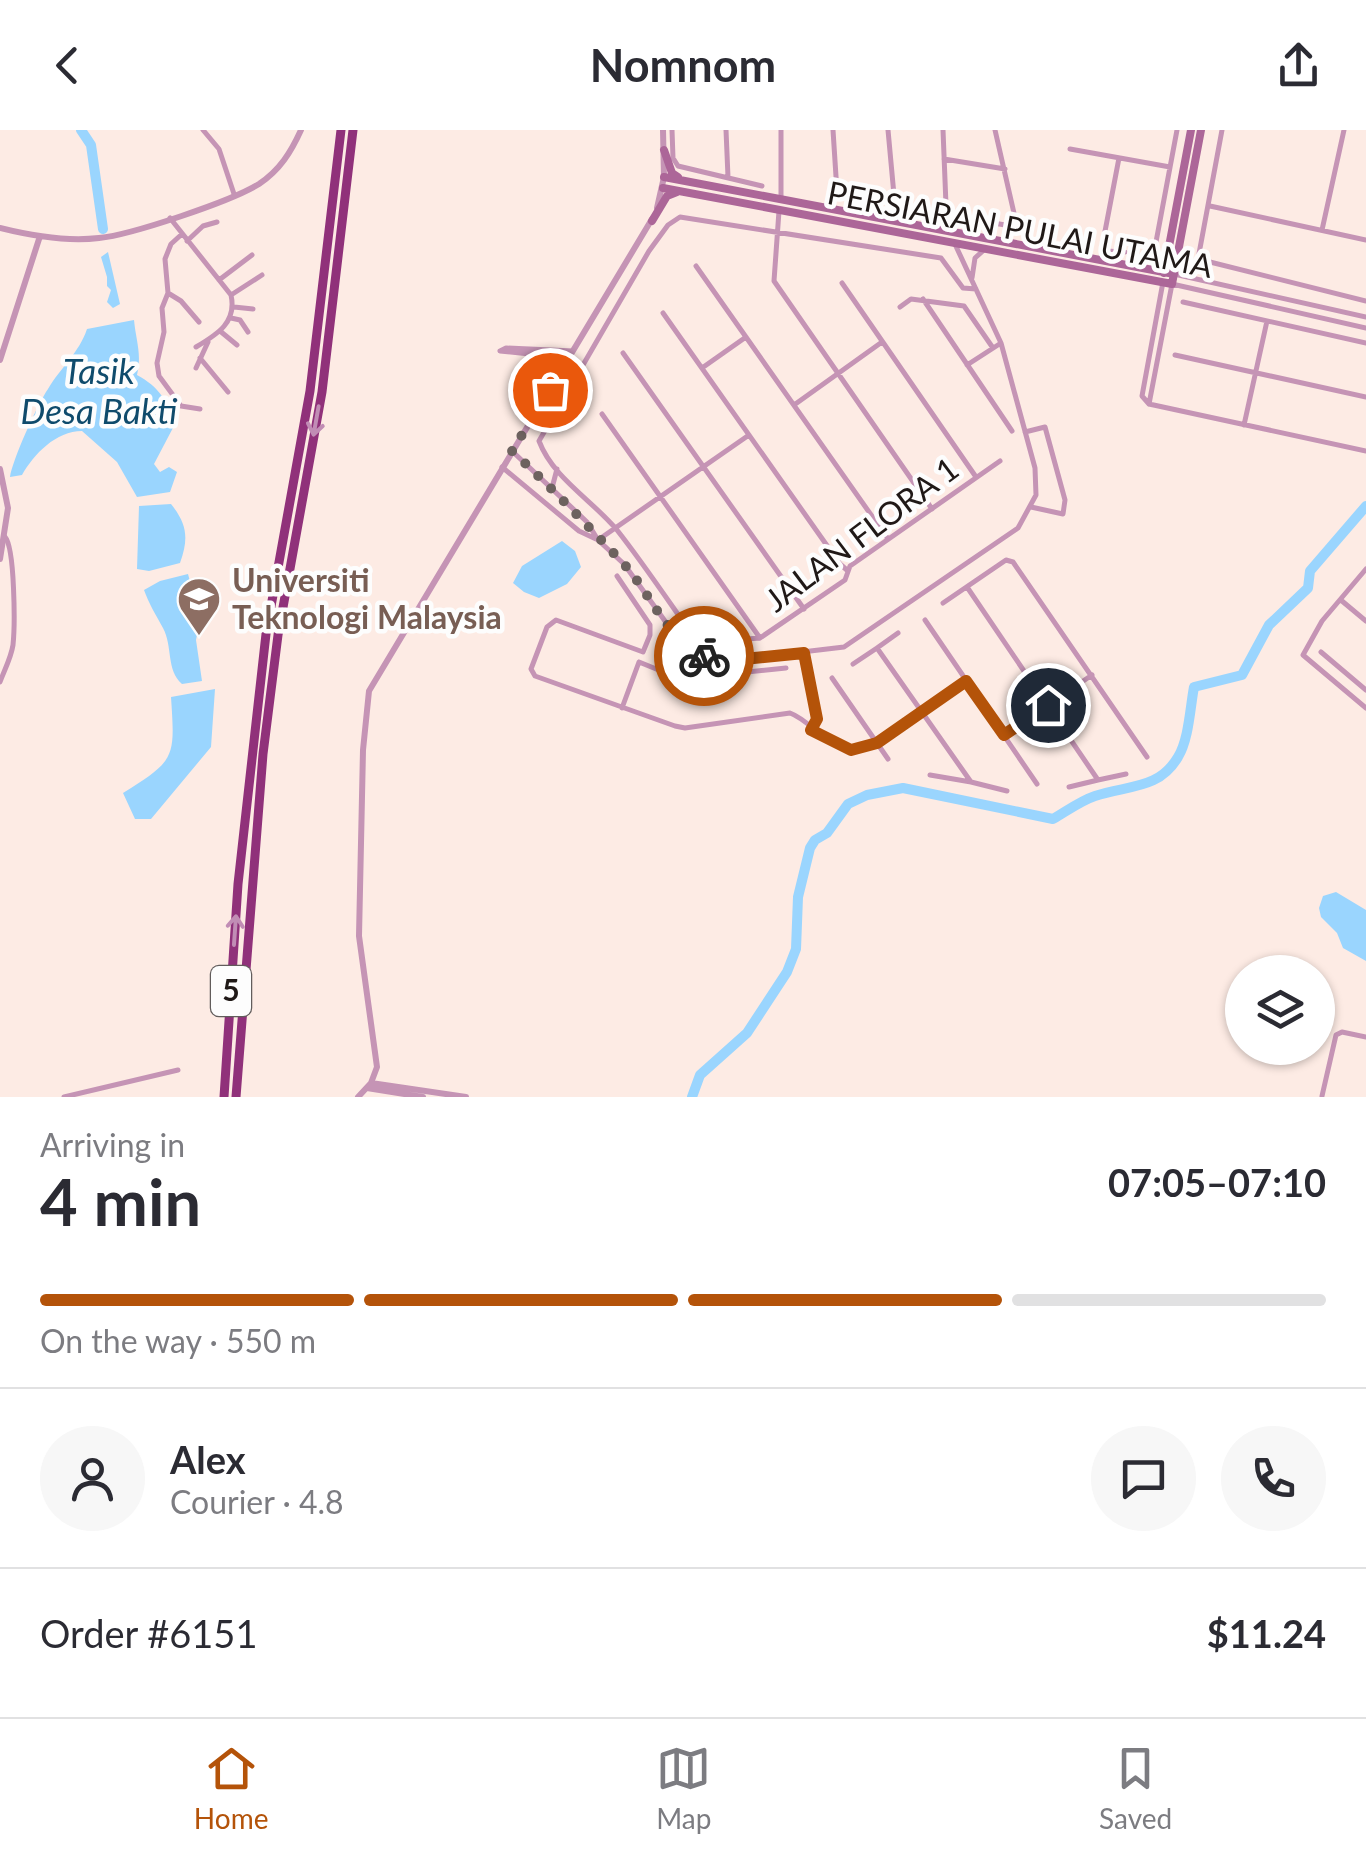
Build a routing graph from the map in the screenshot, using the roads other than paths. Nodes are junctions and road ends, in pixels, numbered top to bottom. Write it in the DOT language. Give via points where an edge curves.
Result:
graph roads {
  1 [pos="203,130"];
  2 [pos="301,130"];
  3 [pos="341,130"];
  4 [pos="353,130"];
  5 [pos="663,130"];
  6 [pos="672,130"];
  7 [pos="726,130"];
  8 [pos="780,130"];
  9 [pos="834,130"];
  10 [pos="888,130"];
  11 [pos="942,130"];
  12 [pos="995,130"];
  13 [pos="1177,130"];
  14 [pos="1191,130"];
  15 [pos="1201,130"];
  16 [pos="1222,130"];
  17 [pos="1344,130"];
  18 [pos="1070,149"];
  19 [pos="664,150"];
  20 [pos="1119,158"];
  21 [pos="944,159"];
  22 [pos="1170,168"];
  23 [pos="1006,169"];
  24 [pos="664,177"];
  25 [pos="728,178"];
  26 [pos="692,182"];
  27 [pos="762,186"];
  28 [pos="663,188"];
  29 [pos="686,192"];
  30 [pos="837,192"];
  31 [pos="234,194"];
  32 [pos="780,204"];
  33 [pos="894,206"];
  34 [pos="1210,206"];
  35 [pos="947,215"];
  36 [pos="170,218"];
  37 [pos="652,221"];
  38 [pos="216,222"];
  39 [pos="0,228"];
  40 [pos="946,230"];
  41 [pos="1322,230"];
  42 [pos="777,231"];
  43 [pos="182,234"];
  44 [pos="40,236"];
  45 [pos="953,240"];
  46 [pos="1366,240"];
  47 [pos="187,241"];
  48 [pos="988,248"];
  49 [pos="1126,252"];
  50 [pos="252,254"];
  51 [pos="1153,258"];
  52 [pos="696,266"];
  53 [pos="262,275"];
  54 [pos="1168,278"];
  55 [pos="219,280"];
  56 [pos="972,282"];
  57 [pos="842,284"];
  58 [pos="976,290"];
  59 [pos="168,293"];
  60 [pos="230,294"];
  61 [pos="924,299"];
  62 [pos="1366,301"];
  63 [pos="1183,302"];
  64 [pos="234,308"];
  65 [pos="900,308"];
  66 [pos="253,309"];
  67 [pos="664,313"];
  68 [pos="231,318"];
  69 [pos="1366,318"];
  70 [pos="1268,320"];
  71 [pos="199,322"];
  72 [pos="1366,328"];
  73 [pos="220,331"];
  74 [pos="248,332"];
  75 [pos="746,337"];
  76 [pos="210,339"];
  77 [pos="882,342"];
  78 [pos="1001,343"];
  79 [pos="1366,343"];
  80 [pos="237,345"];
  81 [pos="196,347"];
  82 [pos="993,348"];
  83 [pos="623,353"];
  84 [pos="571,355"];
  85 [pos="1175,356"];
  86 [pos="200,358"];
  87 [pos="0,360"];
  88 [pos="967,365"];
  89 [pos="196,368"];
  90 [pos="702,368"];
  91 [pos="1256,373"];
  92 [pos="838,374"];
  93 [pos="228,392"];
  94 [pos="1366,397"];
  95 [pos="794,405"];
  96 [pos="200,409"];
  97 [pos="602,414"];
  98 [pos="1244,425"];
  99 [pos="1012,431"];
  100 [pos="1025,432"];
  101 [pos="749,435"];
  102 [pos="1366,450"];
  103 [pos="512,451"];
  104 [pos="1000,461"];
  105 [pos="704,466"];
  106 [pos="502,467"];
  107 [pos="0,469"];
  108 [pos="555,472"];
  109 [pos="537,474"];
  110 [pos="976,477"];
  111 [pos="552,488"];
  112 [pos="660,497"];
  113 [pos="1031,507"];
  114 [pos="932,508"];
  115 [pos="616,528"];
  116 [pos="5,537"];
  117 [pos="888,539"];
  118 [pos="598,540"];
  119 [pos="0,558"];
  120 [pos="1366,569"];
  121 [pos="848,571"];
  122 [pos="617,576"];
  123 [pos="967,587"];
  124 [pos="1341,600"];
  125 [pos="944,603"];
  126 [pos="804,609"];
  127 [pos="925,620"];
  128 [pos="1366,622"];
  129 [pos="898,633"];
  130 [pos="760,638"];
  131 [pos="877,648"];
  132 [pos="643,652"];
  133 [pos="1321,652"];
  134 [pos="804,653"];
  135 [pos="639,662"];
  136 [pos="853,664"];
  137 [pos="786,668"];
  138 [pos="1092,675"];
  139 [pos="832,678"];
  140 [pos="966,681"];
  141 [pos="0,682"];
  142 [pos="1366,690"];
  143 [pos="1048,705"];
  144 [pos="622,708"];
  145 [pos="1366,708"];
  146 [pos="922,712"];
  147 [pos="811,730"];
  148 [pos="1004,735"];
  149 [pos="877,743"];
  150 [pos="1147,757"];
  151 [pos="888,759"];
  152 [pos="930,774"];
  153 [pos="1126,774"];
  154 [pos="1098,780"];
  155 [pos="970,782"];
  156 [pos="1037,784"];
  157 [pos="1069,787"];
  158 [pos="1007,791"];
  159 [pos="1366,1037"];
  160 [pos="377,1067"];
  161 [pos="178,1070"];
  162 [pos="369,1086"];
  163 [pos="384,1088"];
  164 [pos="1322,1096"];
  165 [pos="64,1097"];
  166 [pos="224,1097"];
  167 [pos="237,1097"];
  168 [pos="360,1097"];
  169 [pos="423,1097"];
  170 [pos="466,1097"];
  1 -- 31 [label="street" via="219,149"];
  2 -- 31 [label="street" via="279,168"];
  166 -- 3 [label="highway, 5, one-way" via="238,884 266,634 310,390"];
  4 -- 167 [label="highway, 5, one-way" via="322,392 278,635"];
  5 -- 19 [label="street"];
  6 -- 25 [label="street" via="677,165"];
  7 -- 25 [label="street"];
  8 -- 32 [label="street"];
  9 -- 30 [label="street"];
  10 -- 33 [label="street"];
  11 -- 21 [label="street"];
  12 -- 23 [label="street"];
  13 -- 22 [label="street"];
  14 -- 54 [label="main road"];
  15 -- 54 [label="main road"];
  16 -- 34 [label="street"];
  17 -- 41 [label="street"];
  18 -- 20 [label="street"];
  19 -- 24 [label="street"];
  19 -- 26 [label="main road" via="672,173"];
  20 -- 22 [label="street"];
  20 -- 49 [label="street" via="1102,246"];
  21 -- 23 [label="street"];
  21 -- 35 [label="street"];
  22 -- 51 [label="street"];
  23 -- 35 [label="street" via="1014,224"];
  24 -- 26 [label="main road, PERSIARAN PULAI UTAMA"];
  24 -- 28 [label="street"];
  25 -- 27 [label="street"];
  26 -- 32 [label="main road, PERSIARAN PULAI UTAMA"];
  28 -- 29 [label="main road, PERSIARAN PULAI UTAMA"];
  28 -- 37 [label="street"];
  29 -- 32 [label="main road, PERSIARAN PULAI UTAMA"];
  29 -- 37 [label="main road" via="667,196"];
  31 -- 36 [label="street"];
  32 -- 40 [label="main road, PERSIARAN PULAI UTAMA"];
  32 -- 42 [label="street"];
  32 -- 45 [label="main road, PERSIARAN PULAI UTAMA"];
  34 -- 41 [label="street"];
  34 -- 62 [label="street" via="1197,256 1203,263"];
  35 -- 40 [label="street"];
  36 -- 43 [label="street"];
  36 -- 44 [label="street" via="116,236"];
  37 -- 84 [label="street"];
  38 -- 47 [label="street"];
  39 -- 44 [label="street"];
  40 -- 54 [label="main road, PERSIARAN PULAI UTAMA"];
  41 -- 46 [label="street"];
  42 -- 58 [label="street" via="941,258 963,288"];
  42 -- 92 [label="street" via="774,281"];
  42 -- 108 [label="street" via="686,216 668,224 540,435"];
  43 -- 47 [label="street"];
  43 -- 59 [label="street" via="164,259"];
  44 -- 87 [label="street"];
  45 -- 48 [label="main road, PERSIARAN PULAI UTAMA"];
  45 -- 56 [label="street"];
  47 -- 55 [label="street"];
  48 -- 54 [label="main road, PERSIARAN PULAI UTAMA"];
  48 -- 56 [label="street" via="975,258"];
  50 -- 55 [label="street"];
  52 -- 75 [label="street"];
  53 -- 60 [label="street"];
  54 -- 69 [label="street, PERSIARAN PULAI UTAMA"];
  54 -- 72 [label="street, PERSIARAN PULAI UTAMA"];
  54 -- 98 [label="street" via="1142,396 1150,404"];
  55 -- 60 [label="street"];
  56 -- 58 [label="street"];
  57 -- 77 [label="street"];
  58 -- 78 [label="street"];
  59 -- 71 [label="street"];
  59 -- 96 [label="street" via="159,376 181,406"];
  60 -- 64 [label="street"];
  61 -- 65 [label="street"];
  61 -- 82 [label="street" via="964,306"];
  61 -- 88 [label="street"];
  63 -- 70 [label="street"];
  64 -- 66 [label="street"];
  64 -- 68 [label="street"];
  67 -- 90 [label="street"];
  68 -- 73 [label="street"];
  68 -- 74 [label="street"];
  70 -- 79 [label="street"];
  70 -- 91 [label="street"];
  73 -- 76 [label="street"];
  73 -- 80 [label="street"];
  75 -- 90 [label="street"];
  75 -- 95 [label="street"];
  76 -- 81 [label="street"];
  76 -- 86 [label="street"];
  77 -- 92 [label="street"];
  77 -- 110 [label="street"];
  78 -- 82 [label="street"];
  78 -- 100 [label="street"];
  82 -- 88 [label="street"];
  83 -- 105 [label="street"];
  84 -- 84 [label="street" via="500,352 506,348"];
  84 -- 103 [label="street"];
  85 -- 91 [label="street"];
  86 -- 89 [label="street"];
  86 -- 93 [label="street"];
  88 -- 99 [label="street"];
  90 -- 101 [label="street"];
  91 -- 94 [label="street"];
  91 -- 98 [label="street"];
  92 -- 95 [label="street"];
  92 -- 114 [label="street"];
  95 -- 117 [label="street"];
  97 -- 112 [label="street"];
  98 -- 102 [label="street"];
  100 -- 113 [label="street" via="1037,484"];
  100 -- 113 [label="street" via="1045,426 1065,500 1063,514"];
  101 -- 105 [label="street"];
  101 -- 121 [label="street"];
  103 -- 106 [label="street"];
  103 -- 109 [label="street"];
  104 -- 110 [label="street, JALAN FLORA 1"];
  105 -- 112 [label="street"];
  105 -- 126 [label="street"];
  106 -- 118 [label="street"];
  106 -- 160 [label="street" via="366,702 359,936"];
  107 -- 116 [label="street" via="7,496"];
  108 -- 109 [label="street"];
  108 -- 111 [label="street"];
  108 -- 115 [label="street"];
  109 -- 111 [label="street"];
  110 -- 114 [label="street, JALAN FLORA 1"];
  111 -- 118 [label="street"];
  112 -- 115 [label="street"];
  112 -- 130 [label="street"];
  113 -- 134 [label="street" via="1018,528 856,642"];
  114 -- 117 [label="street, JALAN FLORA 1"];
  115 -- 118 [label="street"];
  115 -- 130 [label="street, JALAN FLORA 1" via="692,633 707,642"];
  116 -- 119 [label="street"];
  116 -- 141 [label="street" via="13,560 12,646"];
  117 -- 121 [label="street, JALAN FLORA 1"];
  118 -- 134 [label="street" via="692,650 716,660"];
  120 -- 124 [label="street"];
  121 -- 126 [label="street, JALAN FLORA 1"];
  122 -- 132 [label="street" via="650,625"];
  123 -- 125 [label="street"];
  123 -- 138 [label="street" via="1010,559"];
  123 -- 143 [label="street"];
  124 -- 128 [label="street"];
  124 -- 145 [label="street" via="1303,655"];
  126 -- 130 [label="street, JALAN FLORA 1"];
  127 -- 140 [label="street"];
  129 -- 131 [label="street"];
  131 -- 136 [label="street"];
  131 -- 146 [label="street"];
  132 -- 135 [label="street"];
  132 -- 144 [label="street" via="556,620 547,626 532,672"];
  133 -- 142 [label="street"];
  134 -- 147 [label="street" via="817,719"];
  135 -- 137 [label="street" via="689,678"];
  135 -- 144 [label="street"];
  138 -- 143 [label="street"];
  138 -- 150 [label="street"];
  139 -- 149 [label="street"];
  140 -- 146 [label="street"];
  140 -- 148 [label="street"];
  143 -- 148 [label="street"];
  143 -- 154 [label="street"];
  144 -- 147 [label="street" via="685,728 790,714"];
  146 -- 149 [label="street"];
  146 -- 155 [label="street"];
  147 -- 149 [label="street" via="851,750"];
  148 -- 156 [label="street"];
  149 -- 151 [label="street"];
  152 -- 155 [label="street"];
  153 -- 154 [label="street"];
  154 -- 157 [label="street"];
  155 -- 158 [label="street"];
  159 -- 164 [label="street" via="1336,1035"];
  160 -- 162 [label="street"];
  160 -- 163 [label="street"];
  161 -- 165 [label="street"];
  162 -- 163 [label="street"];
  162 -- 168 [label="street"];
  163 -- 168 [label="street"];
  163 -- 169 [label="street"];
  163 -- 170 [label="street"];
}
